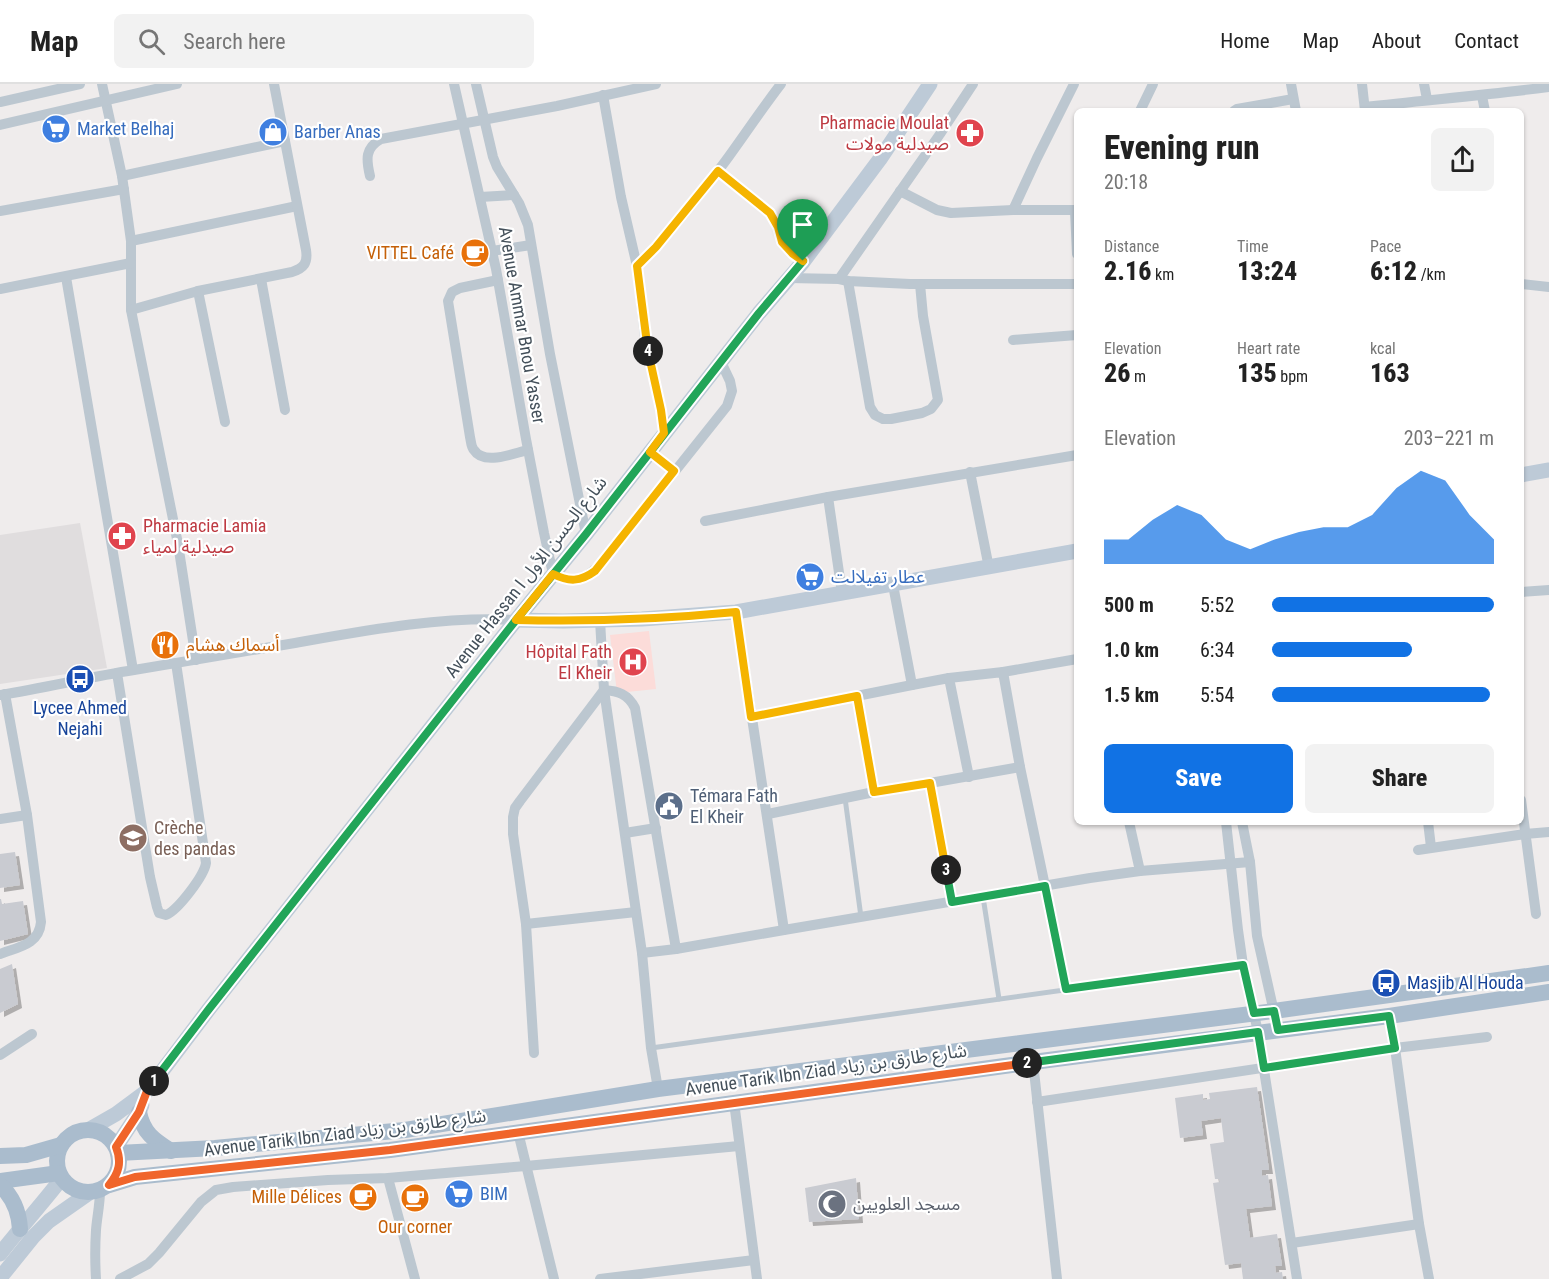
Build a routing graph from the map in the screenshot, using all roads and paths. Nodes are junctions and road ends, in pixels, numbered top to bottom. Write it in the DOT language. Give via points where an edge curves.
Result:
graph roads {
  1 [pos="80,84"];
  2 [pos="102,84"];
  3 [pos="177,84"];
  4 [pos="274,84"];
  5 [pos="454,84"];
  6 [pos="476,84"];
  7 [pos="656,84"];
  8 [pos="781,84"];
  9 [pos="930,84"];
  10 [pos="973,84"];
  11 [pos="1074,84"];
  12 [pos="1153,84"];
  13 [pos="1290,84"];
  14 [pos="1362,84"];
  15 [pos="1424,84"];
  16 [pos="1549,87"];
  17 [pos="1493,89"];
  18 [pos="603,95"];
  19 [pos="1482,96"];
  20 [pos="1293,99"];
  21 [pos="1427,99"];
  22 [pos="106,100"];
  23 [pos="0,102"];
  24 [pos="1141,108"];
  25 [pos="1243,108"];
  26 [pos="1295,108"];
  27 [pos="1365,108"];
  28 [pos="1371,108"];
  29 [pos="1484,108"];
  30 [pos="483,119"];
  31 [pos="463,123"];
  32 [pos="0,125"];
  33 [pos="285,141"];
  34 [pos="718,171"];
  35 [pos="122,176"];
  36 [pos="370,176"];
  37 [pos="124,189"];
  38 [pos="900,191"];
  39 [pos="514,195"];
  40 [pos="480,197"];
  41 [pos="297,207"];
  42 [pos="1013,210"];
  43 [pos="1074,210"];
  44 [pos="0,211"];
  45 [pos="131,241"];
  46 [pos="531,245"];
  47 [pos="492,251"];
  48 [pos="803,261"];
  49 [pos="131,263"];
  50 [pos="637,266"];
  51 [pos="66,277"];
  52 [pos="789,278"];
  53 [pos="261,279"];
  54 [pos="498,280"];
  55 [pos="844,280"];
  56 [pos="920,284"];
  57 [pos="1074,284"];
  58 [pos="1524,284"];
  59 [pos="1549,286"];
  60 [pos="0,289"];
  61 [pos="198,291"];
  62 [pos="132,310"];
  63 [pos="1074,335"];
  64 [pos="1013,340"];
  65 [pos="721,362"];
  66 [pos="285,411"];
  67 [pos="225,422"];
  68 [pos="664,433"];
  69 [pos="528,450"];
  70 [pos="650,452"];
  71 [pos="1074,455"];
  72 [pos="1549,470"];
  73 [pos="674,471"];
  74 [pos="970,472"];
  75 [pos="1524,474"];
  76 [pos="828,497"];
  77 [pos="705,521"];
  78 [pos="586,534"];
  79 [pos="1074,552"];
  80 [pos="989,568"];
  81 [pos="553,574"];
  82 [pos="893,585"];
  83 [pos="1549,590"];
  84 [pos="842,592"];
  85 [pos="1524,592"];
  86 [pos="736,612"];
  87 [pos="516,620"];
  88 [pos="600,620"];
  89 [pos="196,660"];
  90 [pos="1074,660"];
  91 [pos="176,663"];
  92 [pos="134,670"];
  93 [pos="1003,672"];
  94 [pos="117,673"];
  95 [pos="949,678"];
  96 [pos="912,685"];
  97 [pos="604,690"];
  98 [pos="3,694"];
  99 [pos="857,696"];
  100 [pos="751,717"];
  101 [pos="1020,767"];
  102 [pos="969,777"];
  103 [pos="930,783"];
  104 [pos="874,792"];
  105 [pos="845,798"];
  106 [pos="768,814"];
  107 [pos="27,815"];
  108 [pos="0,819"];
  109 [pos="1130,825"];
  110 [pos="1226,825"];
  111 [pos="1243,825"];
  112 [pos="1428,825"];
  113 [pos="1524,825"];
  114 [pos="656,828"];
  115 [pos="1549,832"];
  116 [pos="625,833"];
  117 [pos="1525,834"];
  118 [pos="1431,847"];
  119 [pos="1418,850"];
  120 [pos="1250,862"];
  121 [pos="1231,864"];
  122 [pos="1140,871"];
  123 [pos="1045,886"];
  124 [pos="983,897"];
  125 [pos="952,902"];
  126 [pos="636,912"];
  127 [pos="1536,915"];
  128 [pos="861,917"];
  129 [pos="526,924"];
  130 [pos="784,930"];
  131 [pos="676,949"];
  132 [pos="642,952"];
  133 [pos="0,954"];
  134 [pos="1243,965"];
  135 [pos="1549,973"];
  136 [pos="1066,989"];
  137 [pos="1549,992"];
  138 [pos="999,999"];
  139 [pos="1274,1011"];
  140 [pos="1254,1013"];
  141 [pos="1389,1016"];
  142 [pos="1278,1030"];
  143 [pos="1258,1032"];
  144 [pos="32,1034"];
  145 [pos="1487,1036"];
  146 [pos="651,1048"];
  147 [pos="1395,1048"];
  148 [pos="534,1053"];
  149 [pos="0,1055"];
  150 [pos="1032,1062"];
  151 [pos="1264,1068"];
  152 [pos="658,1089"];
  153 [pos="147,1091"];
  154 [pos="734,1102"];
  155 [pos="1037,1102"];
  156 [pos="139,1112"];
  157 [pos="88,1130"];
  158 [pos="518,1132"];
  159 [pos="61,1145"];
  160 [pos="739,1146"];
  161 [pos="117,1150"];
  162 [pos="171,1151"];
  163 [pos="0,1156"];
  164 [pos="526,1167"];
  165 [pos="60,1175"];
  166 [pos="388,1178"];
  167 [pos="0,1183"];
  168 [pos="99,1190"];
  169 [pos="1419,1224"];
  170 [pos="20,1229"];
  171 [pos="1292,1243"];
  172 [pos="0,1254"];
  173 [pos="754,1260"];
  174 [pos="0,1278"];
  175 [pos="96,1279"];
  176 [pos="120,1279"];
  177 [pos="415,1279"];
  178 [pos="554,1279"];
  179 [pos="600,1279"];
  180 [pos="757,1279"];
  181 [pos="1057,1279"];
  182 [pos="1297,1279"];
  183 [pos="1429,1279"];
  1 -- 23 [label="street"];
  2 -- 22 [label="street"];
  3 -- 22 [label="street"];
  4 -- 33 [label="street"];
  5 -- 31 [label="street, Avenue Ammar Bnou Yasser"];
  6 -- 30 [label="street"];
  7 -- 18 [label="street"];
  8 -- 34 [label="street"];
  9 -- 48 [label="main road, Avenue Hassan I شارع الحسن الأول" via="880,159"];
  10 -- 38 [label="street"];
  11 -- 42 [label="street"];
  12 -- 24 [label="street"];
  13 -- 20 [label="street"];
  14 -- 27 [label="street"];
  15 -- 21 [label="street"];
  16 -- 17 [label="street"];
  17 -- 19 [label="street"];
  18 -- 30 [label="street"];
  18 -- 50 [label="street"];
  19 -- 21 [label="street"];
  19 -- 29 [label="street"];
  20 -- 25 [label="street"];
  20 -- 26 [label="street"];
  21 -- 28 [label="street"];
  22 -- 32 [label="street"];
  22 -- 35 [label="street"];
  30 -- 31 [label="street"];
  30 -- 39 [label="street" via="497,167"];
  31 -- 36 [label="street" via="381,139 369,148"];
  31 -- 40 [label="street, Avenue Ammar Bnou Yasser"];
  33 -- 35 [label="street"];
  33 -- 41 [label="street"];
  34 -- 48 [label="street" via="770,213 782,242"];
  34 -- 50 [label="street"];
  35 -- 37 [label="street"];
  37 -- 44 [label="street"];
  37 -- 45 [label="street"];
  38 -- 42 [label="street" via="951,213"];
  38 -- 55 [label="street"];
  39 -- 40 [label="street"];
  39 -- 46 [label="street" via="524,213"];
  40 -- 47 [label="street, Avenue Ammar Bnou Yasser"];
  41 -- 45 [label="street"];
  41 -- 53 [label="street" via="305,264"];
  42 -- 43 [label="street"];
  45 -- 49 [label="street"];
  46 -- 47 [label="street"];
  46 -- 78 [label="street"];
  47 -- 54 [label="street, Avenue Ammar Bnou Yasser"];
  48 -- 52 [label="main road, Avenue Hassan I شارع الحسن الأول"];
  49 -- 51 [label="street"];
  49 -- 62 [label="street"];
  50 -- 68 [label="street" via="645,337"];
  51 -- 60 [label="street"];
  51 -- 92 [label="street"];
  52 -- 55 [label="street"];
  52 -- 65 [label="main road, Avenue Hassan I شارع الحسن الأول"];
  53 -- 61 [label="street"];
  53 -- 66 [label="street"];
  54 -- 69 [label="street, Avenue Ammar Bnou Yasser"];
  54 -- 69 [label="street" via="460,288 452,292 448,301 470,437 472,448 484,458"];
  55 -- 56 [label="street"];
  55 -- 56 [label="street" via="870,407 883,419 922,413 938,400"];
  56 -- 57 [label="street"];
  58 -- 59 [label="street"];
  61 -- 62 [label="street"];
  61 -- 67 [label="street"];
  62 -- 89 [label="street" via="178,544"];
  63 -- 64 [label="street"];
  65 -- 68 [label="main road, Avenue Hassan I شارع الحسن الأول"];
  65 -- 73 [label="street" via="732,391 726,406"];
  68 -- 70 [label="main road, Avenue Hassan I شارع الحسن الأول"];
  69 -- 81 [label="street, Avenue Ammar Bnou Yasser"];
  70 -- 73 [label="street"];
  70 -- 78 [label="main road, Avenue Hassan I شارع الحسن الأول"];
  71 -- 74 [label="street"];
  72 -- 75 [label="main road"];
  73 -- 81 [label="street" via="595,571 571,580"];
  74 -- 76 [label="street"];
  74 -- 80 [label="street"];
  76 -- 77 [label="street"];
  76 -- 84 [label="street"];
  78 -- 81 [label="main road, Avenue Hassan I شارع الحسن الأول"];
  79 -- 80 [label="main road"];
  80 -- 82 [label="main road"];
  81 -- 87 [label="main road, Avenue Hassan I شارع الحسن الأول"];
  82 -- 84 [label="main road"];
  82 -- 96 [label="street"];
  83 -- 85 [label="street"];
  84 -- 86 [label="main road"];
  86 -- 88 [label="main road"];
  86 -- 100 [label="street"];
  87 -- 88 [label="main road"];
  87 -- 89 [label="street" via="430,622"];
  87 -- 153 [label="main road, Avenue Hassan I شارع الحسن الأول"];
  88 -- 97 [label="street"];
  89 -- 91 [label="street"];
  90 -- 93 [label="street"];
  91 -- 92 [label="street"];
  91 -- 94 [label="street" via="206,863 176,908 166,915 159,914 156,907"];
  92 -- 94 [label="street"];
  93 -- 95 [label="street"];
  93 -- 101 [label="street"];
  94 -- 98 [label="street"];
  95 -- 96 [label="street"];
  95 -- 102 [label="street"];
  96 -- 99 [label="street"];
  97 -- 114 [label="street" via="619,692 634,708"];
  97 -- 116 [label="street"];
  97 -- 129 [label="street" via="515,808 513,834"];
  98 -- 107 [label="street"];
  99 -- 100 [label="street"];
  99 -- 104 [label="street"];
  100 -- 106 [label="street"];
  101 -- 102 [label="street"];
  101 -- 123 [label="street"];
  102 -- 103 [label="street"];
  103 -- 104 [label="street"];
  103 -- 125 [label="street"];
  104 -- 105 [label="street"];
  105 -- 106 [label="street"];
  105 -- 128 [label="lane"];
  106 -- 130 [label="street"];
  107 -- 108 [label="street"];
  107 -- 133 [label="street" via="40,929 29,943"];
  109 -- 122 [label="street"];
  110 -- 121 [label="street"];
  111 -- 120 [label="street"];
  112 -- 118 [label="street"];
  113 -- 117 [label="street"];
  114 -- 116 [label="street"];
  114 -- 131 [label="street"];
  115 -- 117 [label="street"];
  116 -- 126 [label="street"];
  117 -- 118 [label="street"];
  117 -- 127 [label="street"];
  118 -- 119 [label="street"];
  120 -- 121 [label="street"];
  120 -- 139 [label="street" via="1257,936"];
  121 -- 122 [label="street"];
  121 -- 134 [label="street"];
  122 -- 123 [label="street"];
  123 -- 124 [label="street"];
  123 -- 136 [label="lane"];
  124 -- 125 [label="street"];
  124 -- 138 [label="lane"];
  125 -- 128 [label="street"];
  126 -- 129 [label="street"];
  126 -- 132 [label="street"];
  128 -- 130 [label="street"];
  129 -- 148 [label="street"];
  130 -- 131 [label="street"];
  131 -- 132 [label="street"];
  132 -- 146 [label="street"];
  134 -- 136 [label="lane"];
  134 -- 140 [label="street"];
  135 -- 139 [label="main road, Avenue Tarik Ibn Ziad شارع طارق بن زياد"];
  136 -- 138 [label="lane"];
  137 -- 141 [label="main road, Avenue Tarik Ibn Ziad شارع طارق بن زياد"];
  138 -- 146 [label="lane"];
  139 -- 140 [label="main road, Avenue Tarik Ibn Ziad شارع طارق بن زياد"];
  139 -- 142 [label="street"];
  140 -- 143 [label="street"];
  140 -- 152 [label="main road, Avenue Tarik Ibn Ziad شارع طارق بن زياد"];
  141 -- 142 [label="main road, Avenue Tarik Ibn Ziad شارع طارق بن زياد"];
  141 -- 147 [label="street"];
  142 -- 143 [label="main road, Avenue Tarik Ibn Ziad شارع طارق بن زياد"];
  143 -- 150 [label="main road, Avenue Tarik Ibn Ziad شارع طارق بن زياد"];
  143 -- 151 [label="street"];
  144 -- 149 [label="street"];
  145 -- 147 [label="street"];
  146 -- 152 [label="street"];
  147 -- 151 [label="street"];
  147 -- 169 [label="street"];
  150 -- 154 [label="main road, Avenue Tarik Ibn Ziad شارع طارق بن زياد"];
  150 -- 155 [label="street"];
  151 -- 155 [label="street"];
  151 -- 171 [label="street"];
  152 -- 162 [label="main road, Avenue Tarik Ibn Ziad شارع طارق بن زياد" via="405,1130"];
  153 -- 156 [label="main road, Avenue Hassan I شارع الحسن الأول"];
  153 -- 157 [label="main road, Avenue Hassan I شارع الحسن الأول"];
  154 -- 158 [label="main road, Avenue Tarik Ibn Ziad شارع طارق بن زياد"];
  154 -- 160 [label="street"];
  155 -- 181 [label="street"];
  156 -- 161 [label="main road, Avenue Hassan I شارع الحسن الأول"];
  156 -- 162 [label="main road" via="152,1139"];
  157 -- 159 [label="main road, Avenue Hassan I شارع الحسن الأول" via="77,1132"];
  157 -- 161 [label="main road" via="104,1135"];
  158 -- 164 [label="street"];
  158 -- 168 [label="main road, Avenue Tarik Ibn Ziad شارع طارق بن زياد" via="135,1177"];
  159 -- 163 [label="main road" via="26,1155"];
  159 -- 165 [label="main road" via="57,1164"];
  160 -- 164 [label="street"];
  160 -- 173 [label="street"];
  161 -- 162 [label="main road, Avenue Tarik Ibn Ziad شارع طارق بن زياد"];
  161 -- 168 [label="main road, Avenue Hassan I شارع الحسن الأول" via="119,1170"];
  164 -- 166 [label="street"];
  164 -- 178 [label="street"];
  165 -- 167 [label="main road"];
  165 -- 168 [label="main road" via="73,1189"];
  165 -- 170 [label="main road" via="47,1198"];
  166 -- 176 [label="street" via="216,1190 148,1264"];
  166 -- 177 [label="street"];
  167 -- 170 [label="main road" via="16,1208"];
  168 -- 174 [label="main road" via="49,1221"];
  168 -- 175 [label="street"];
  169 -- 171 [label="street"];
  169 -- 183 [label="street"];
  170 -- 172 [label="main road"];
  171 -- 182 [label="street"];
  173 -- 179 [label="street"];
  173 -- 180 [label="street"];
}
